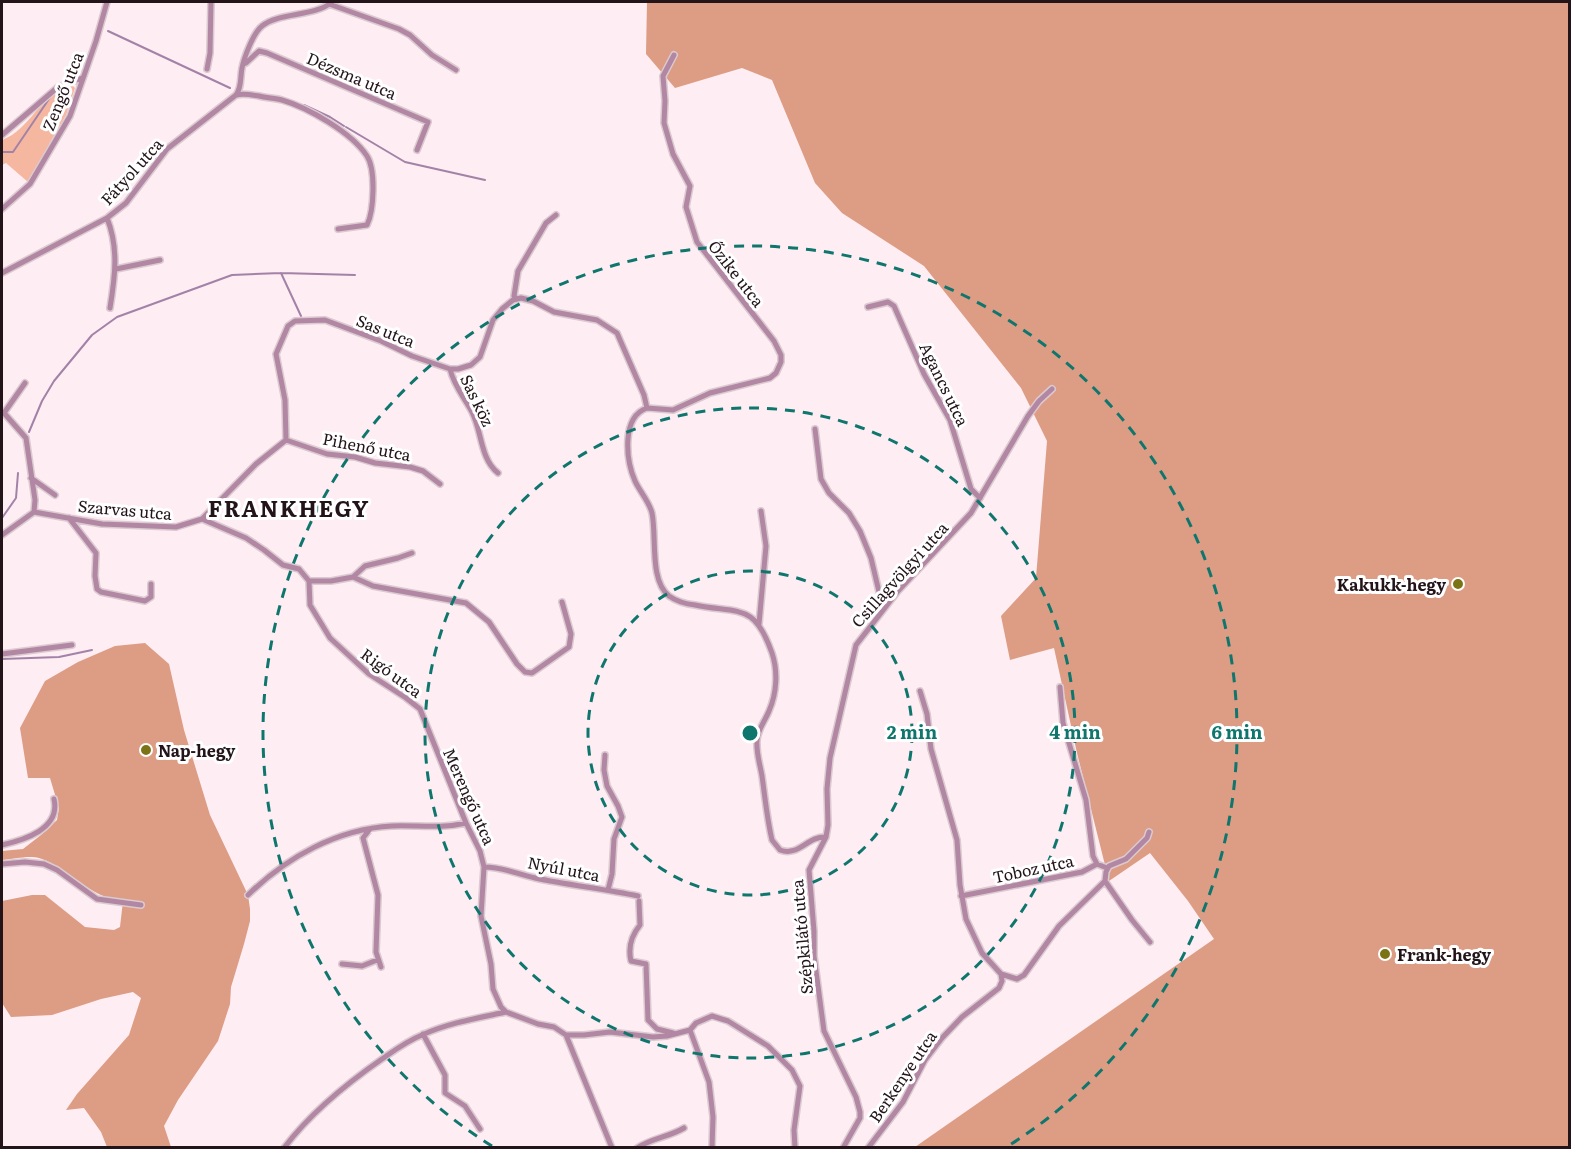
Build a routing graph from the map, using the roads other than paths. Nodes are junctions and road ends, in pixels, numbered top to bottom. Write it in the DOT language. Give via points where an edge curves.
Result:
graph roads {
  1 [pos="107,2"];
  2 [pos="211,2"];
  3 [pos="330,3"];
  4 [pos="674,55"];
  5 [pos="243,67"];
  6 [pos="207,69"];
  7 [pos="456,70"];
  8 [pos="82,78"];
  9 [pos="236,95"];
  10 [pos="2,135"];
  11 [pos="417,150"];
  12 [pos="2,209"];
  13 [pos="556,215"];
  14 [pos="107,218"];
  15 [pos="338,229"];
  16 [pos="160,260"];
  17 [pos="116,269"];
  18 [pos="2,273"];
  19 [pos="517,298"];
  20 [pos="868,307"];
  21 [pos="110,308"];
  22 [pos="450,369"];
  23 [pos="25,383"];
  24 [pos="1052,389"];
  25 [pos="647,408"];
  26 [pos="815,429"];
  27 [pos="286,440"];
  28 [pos="498,473"];
  29 [pos="31,478"];
  30 [pos="440,484"];
  31 [pos="55,495"];
  32 [pos="980,498"];
  33 [pos="761,511"];
  34 [pos="34,512"];
  35 [pos="69,518"];
  36 [pos="202,519"];
  37 [pos="2,535"];
  38 [pos="412,553"];
  39 [pos="353,577"];
  40 [pos="309,581"];
  41 [pos="151,584"];
  42 [pos="562,602"];
  43 [pos="886,605"];
  44 [pos="759,624"];
  45 [pos="72,645"];
  46 [pos="2,654"];
  47 [pos="1060,687"];
  48 [pos="920,691"];
  49 [pos="426,725"];
  50 [pos="605,755"];
  51 [pos="54,799"];
  52 [pos="466,823"];
  53 [pos="370,829"];
  54 [pos="1149,832"];
  55 [pos="826,837"];
  56 [pos="2,845"];
  57 [pos="2,864"];
  58 [pos="1097,864"];
  59 [pos="484,867"];
  60 [pos="1107,868"];
  61 [pos="1105,881"];
  62 [pos="608,890"];
  63 [pos="248,895"];
  64 [pos="961,896"];
  65 [pos="141,905"];
  66 [pos="1150,942"];
  67 [pos="377,960"];
  68 [pos="342,964"];
  69 [pos="381,968"];
  70 [pos="1001,974"];
  71 [pos="506,1012"];
  72 [pos="690,1030"];
  73 [pos="423,1034"];
  74 [pos="675,1034"];
  75 [pos="566,1035"];
  76 [pos="684,1128"];
  77 [pos="480,1129"];
  78 [pos="284,1148"];
  79 [pos="612,1148"];
  80 [pos="637,1148"];
  81 [pos="712,1148"];
  82 [pos="795,1148"];
  83 [pos="843,1148"];
  84 [pos="868,1148"];
  1 -- 8 [label="street, Zengő utca"];
  2 -- 6 [label="street"];
  3 -- 5 [label="street" via="261,27"];
  3 -- 7 [label="street" via="399,29"];
  4 -- 25 [label="street, Őzike utca" via="663,76 664,126 690,186 686,207 697,242 774,340 781,362 774,375 761,381 710,393 673,410"];
  5 -- 9 [label="street"];
  5 -- 11 [label="street, Dézsma utca" via="259,51 267,53 428,122"];
  8 -- 10 [label="street" via="58,87"];
  8 -- 12 [label="street, Zengő utca" via="70,116 46,158 30,184"];
  9 -- 14 [label="street, Fátyol utca" via="166,149 126,203"];
  9 -- 15 [label="street" via="282,100 315,115 367,156 372,168 367,225"];
  13 -- 19 [label="street" via="546,223 518,271 514,296"];
  14 -- 17 [label="street" via="114,235"];
  14 -- 18 [label="street, Fátyol utca"];
  16 -- 17 [label="street"];
  17 -- 21 [label="street"];
  19 -- 22 [label="street" via="493,320 480,357 467,367"];
  19 -- 25 [label="street" via="609,326 617,333"];
  20 -- 32 [label="street, Agancs utca" via="893,304 924,375 950,420 971,489"];
  22 -- 27 [label="street, Sas utca" via="325,320 295,321 288,326 276,354 285,400"];
  22 -- 28 [label="street, Sas köz" via="457,389 472,411 485,455"];
  23 -- 29 [label="street" via="4,413 26,438"];
  24 -- 32 [label="street, Csillagvölgyi utca" via="1028,416"];
  25 -- 44 [label="street" via="633,418 628,441 633,476 652,516 658,581 681,602 737,610"];
  26 -- 43 [label="street" via="821,479 860,531"];
  27 -- 30 [label="street, Pihenő utca" via="327,454 410,467"];
  27 -- 36 [label="street" via="256,464"];
  29 -- 31 [label="street"];
  29 -- 34 [label="street"];
  32 -- 43 [label="street, Csillagvölgyi utca"];
  33 -- 44 [label="street" via="766,546"];
  34 -- 35 [label="street, Szarvas utca"];
  34 -- 37 [label="street"];
  35 -- 36 [label="street, Szarvas utca" via="102,524 176,527"];
  35 -- 41 [label="street" via="96,553 97,589 145,601 151,597"];
  36 -- 40 [label="street" via="246,538 283,566 299,569"];
  38 -- 39 [label="street" via="365,566"];
  39 -- 40 [label="street"];
  39 -- 42 [label="street" via="373,586 466,603 489,622 517,664 532,673 569,647 571,634"];
  40 -- 49 [label="street, Rigó utca" via="310,605 330,639 369,675 415,704"];
  43 -- 55 [label="street, Csillagvölgyi utca" via="856,645 851,660 829,761"];
  44 -- 55 [label="street" via="773,656 776,675 774,699 759,730 757,750 772,840 780,850 789,852 814,838"];
  45 -- 46 [label="street"];
  47 -- 58 [label="street" via="1064,723 1086,800"];
  48 -- 64 [label="street" via="931,749 957,840"];
  49 -- 52 [label="street, Merengő utca"];
  50 -- 62 [label="street" via="607,786 622,817 614,839"];
  51 -- 56 [label="street" via="52,819 38,833"];
  52 -- 53 [label="street"];
  52 -- 59 [label="street, Merengő utca"];
  53 -- 63 [label="street" via="320,844 271,874"];
  53 -- 67 [label="street" via="363,838 378,895"];
  54 -- 60 [label="street" via="1126,860"];
  55 -- 83 [label="street, Szépkilátó utca" via="809,870 813,956 824,1031 860,1112"];
  57 -- 65 [label="street" via="51,866 98,899"];
  58 -- 60 [label="street, Toboz utca"];
  58 -- 64 [label="street, Toboz utca" via="1082,872"];
  59 -- 62 [label="street, Nyúl utca"];
  59 -- 71 [label="street, Merengő utca" via="481,916 493,989"];
  60 -- 61 [label="street"];
  61 -- 66 [label="street"];
  61 -- 70 [label="street" via="1059,926 1024,975 1017,979"];
  62 -- 74 [label="street, Nyúl utca" via="638,898 639,925 629,951 631,961 645,964 648,1020 657,1029"];
  64 -- 70 [label="street" via="966,919 982,953"];
  67 -- 68 [label="street" via="362,966"];
  67 -- 69 [label="street"];
  70 -- 84 [label="street, Berkenye utca" via="999,988 962,1017 925,1060 903,1102"];
  71 -- 73 [label="street"];
  71 -- 75 [label="street" via="554,1027"];
  72 -- 74 [label="street"];
  72 -- 81 [label="street" via="709,1082"];
  72 -- 82 [label="street" via="703,1019 720,1017 768,1046 792,1070 800,1086"];
  73 -- 77 [label="street" via="445,1076 445,1093 465,1106"];
  73 -- 78 [label="street" via="352,1080 314,1113"];
  74 -- 75 [label="street"];
  75 -- 79 [label="street"];
  76 -- 80 [label="street"];
}
